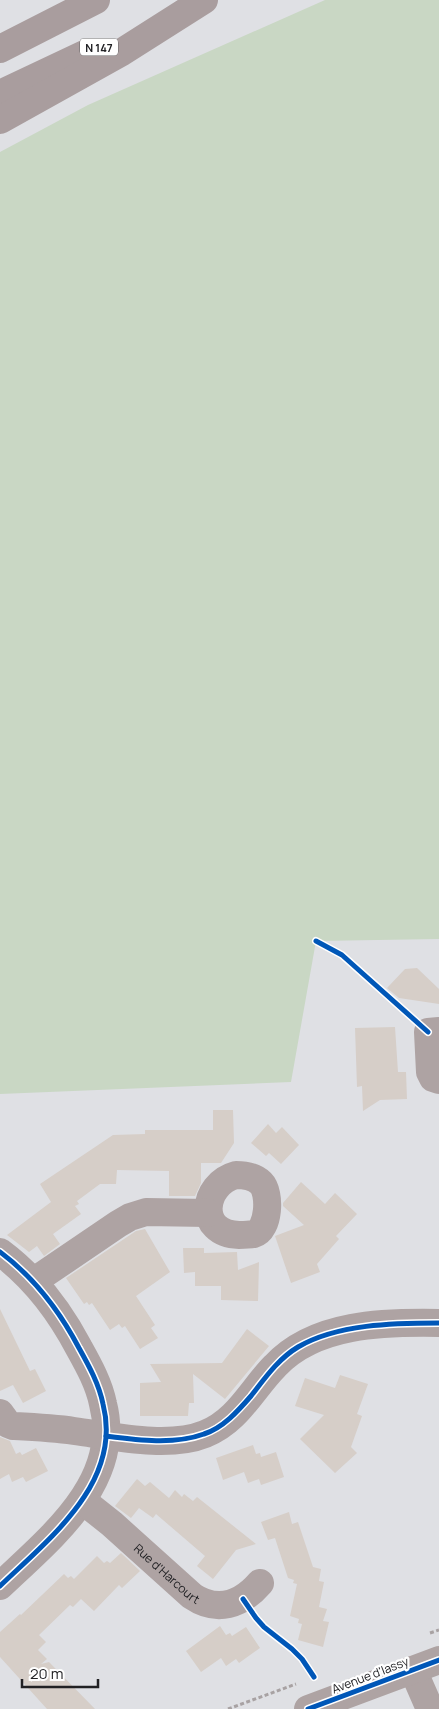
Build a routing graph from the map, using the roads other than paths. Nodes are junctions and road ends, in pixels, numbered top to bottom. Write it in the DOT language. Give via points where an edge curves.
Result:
graph roads {
  1 [pos="70,0"];
  2 [pos="96,0"];
  3 [pos="198,0"];
  4 [pos="204,0"];
  5 [pos="0,29"];
  6 [pos="0,49"];
  7 [pos="0,94"];
  8 [pos="0,120"];
  9 [pos="439,1031"];
  10 [pos="439,1080"];
  11 [pos="208,1213"];
  12 [pos="0,1252"];
  13 [pos="34,1281"];
  14 [pos="439,1324"];
  15 [pos="0,1413"];
  16 [pos="106,1436"];
  17 [pos="83,1501"];
  18 [pos="260,1583"];
  19 [pos="0,1586"];
  20 [pos="439,1660"];
  21 [pos="413,1670"];
  22 [pos="308,1709"];
  23 [pos="430,1709"];
  1 -- 5 [label="highway"];
  2 -- 6 [label="highway"];
  3 -- 7 [label="highway, N 147"];
  4 -- 8 [label="highway" via="122,52"];
  9 -- 10 [label="street" via="428,1032 430,1072"];
  11 -- 13 [label="street" via="138,1214"];
  12 -- 13 [label="street"];
  13 -- 16 [label="street" via="64,1320 98,1386 104,1406"];
  14 -- 16 [label="street" via="358,1328 305,1343 275,1366 231,1418 205,1434 177,1440"];
  15 -- 16 [label="street" via="13,1426"];
  16 -- 17 [label="street" via="98,1468"];
  17 -- 18 [label="street, Rue d'Harcourt" via="203,1604 231,1604 252,1593"];
  17 -- 19 [label="street" via="64,1525"];
  20 -- 21 [label="street, Avenue d'Iassy"];
  21 -- 22 [label="street, Avenue d'Iassy"];
  21 -- 23 [label="street"];
}
